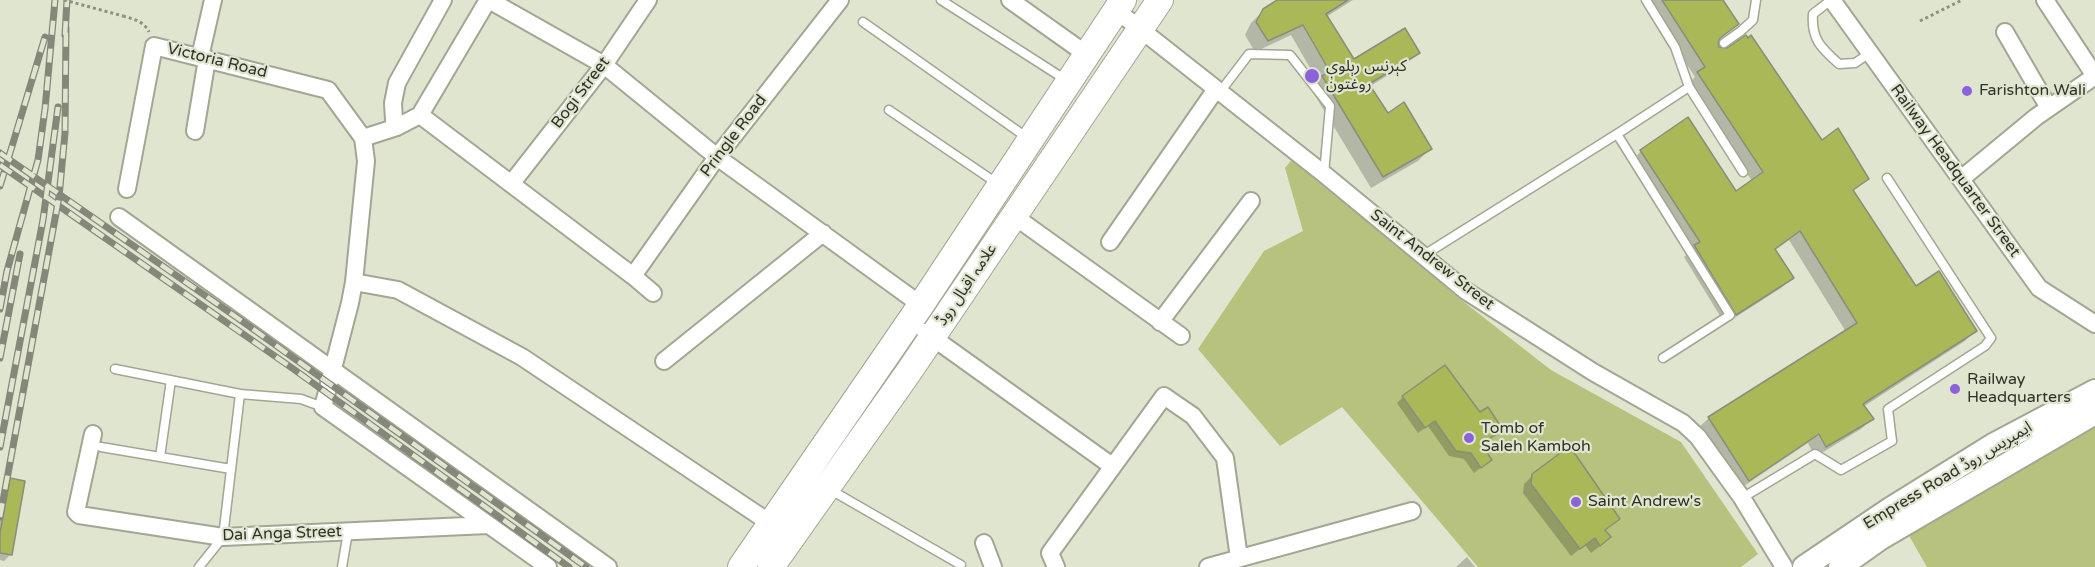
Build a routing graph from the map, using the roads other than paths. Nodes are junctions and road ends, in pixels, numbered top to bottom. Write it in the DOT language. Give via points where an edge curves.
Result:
graph roads {
  1 [pos="443,0"];
  2 [pos="488,0"];
  3 [pos="648,0"];
  4 [pos="840,0"];
  5 [pos="941,0"];
  6 [pos="1010,0"];
  7 [pos="1160,0"];
  8 [pos="1646,0"];
  9 [pos="1756,0"];
  10 [pos="1831,0"];
  11 [pos="2046,0"];
  12 [pos="208,4"];
  13 [pos="1120,5"];
  14 [pos="862,22"];
  15 [pos="1140,29"];
  16 [pos="2005,32"];
  17 [pos="1724,44"];
  18 [pos="1870,53"];
  19 [pos="1086,54"];
  20 [pos="203,58"];
  21 [pos="603,65"];
  22 [pos="2095,76"];
  23 [pos="1069,82"];
  24 [pos="1689,87"];
  25 [pos="1218,91"];
  26 [pos="2049,108"];
  27 [pos="889,110"];
  28 [pos="420,115"];
  29 [pos="397,127"];
  30 [pos="195,131"];
  31 [pos="1617,134"];
  32 [pos="363,138"];
  33 [pos="1030,140"];
  34 [pos="717,157"];
  35 [pos="1743,172"];
  36 [pos="1324,174"];
  37 [pos="1887,178"];
  38 [pos="1961,178"];
  39 [pos="512,184"];
  40 [pos="1000,186"];
  41 [pos="127,189"];
  42 [pos="1251,201"];
  43 [pos="1014,216"];
  44 [pos="119,217"];
  45 [pos="823,233"];
  46 [pos="1110,242"];
  47 [pos="1424,255"];
  48 [pos="633,276"];
  49 [pos="354,282"];
  50 [pos="653,293"];
  51 [pos="916,313"];
  52 [pos="1160,322"];
  53 [pos="2095,324"];
  54 [pos="1181,336"];
  55 [pos="932,337"];
  56 [pos="1663,358"];
  57 [pos="664,361"];
  58 [pos="116,369"];
  59 [pos="332,371"];
  60 [pos="171,380"];
  61 [pos="2095,391"];
  62 [pos="240,393"];
  63 [pos="323,407"];
  64 [pos="2095,413"];
  65 [pos="97,440"];
  66 [pos="160,457"];
  67 [pos="1112,466"];
  68 [pos="231,469"];
  69 [pos="826,487"];
  70 [pos="1742,498"];
  71 [pos="1412,511"];
  72 [pos="771,523"];
  73 [pos="488,525"];
  74 [pos="348,532"];
  75 [pos="223,537"];
  76 [pos="984,543"];
  77 [pos="527,561"];
  78 [pos="1232,562"];
  79 [pos="961,565"];
  80 [pos="775,566"];
  81 [pos="199,567"];
  82 [pos="342,567"];
  83 [pos="548,567"];
  84 [pos="608,567"];
  85 [pos="741,567"];
  86 [pos="993,567"];
  87 [pos="1056,567"];
  88 [pos="1208,567"];
  89 [pos="1784,567"];
  90 [pos="1804,567"];
  91 [pos="1840,567"];
  1 -- 29 [label="street" via="397,83 393,103"];
  2 -- 21 [label="street"];
  2 -- 28 [label="street"];
  3 -- 21 [label="street, Bogi Street"];
  4 -- 34 [label="street, Pringle Road"];
  5 -- 23 [label="lane"];
  6 -- 19 [label="street"];
  7 -- 15 [label="main road, علامہ اقبال روڈ"];
  8 -- 24 [label="lane" via="1676,47"];
  9 -- 17 [label="lane" via="1753,20"];
  10 -- 18 [label="street, Railway Headquarter Street"];
  10 -- 18 [label="lane" via="1813,14 1812,28 1822,49 1839,64 1855,63"];
  11 -- 22 [label="street"];
  12 -- 20 [label="street"];
  13 -- 15 [label="street, Saint Andrew Street"];
  13 -- 19 [label="main road, علامہ اقبال روڈ"];
  14 -- 33 [label="lane"];
  15 -- 25 [label="street, Saint Andrew Street"];
  15 -- 43 [label="main road, علامہ اقبال روڈ"];
  16 -- 26 [label="street"];
  18 -- 38 [label="street, Railway Headquarter Street"];
  19 -- 23 [label="main road, علامہ اقبال روڈ"];
  20 -- 30 [label="street"];
  20 -- 32 [label="street, Victoria Road" via="328,90"];
  20 -- 41 [label="street, Victoria Road" via="154,46"];
  21 -- 34 [label="street"];
  21 -- 39 [label="street, Bogi Street"];
  22 -- 26 [label="street"];
  23 -- 33 [label="main road, علامہ اقبال روڈ"];
  24 -- 31 [label="lane"];
  24 -- 35 [label="lane"];
  25 -- 36 [label="street, Saint Andrew Street"];
  25 -- 36 [label="lane" via="1249,54 1290,55 1331,109"];
  25 -- 46 [label="street"];
  26 -- 38 [label="street"];
  27 -- 40 [label="lane"];
  28 -- 29 [label="street"];
  28 -- 39 [label="street"];
  29 -- 32 [label="street"];
  31 -- 47 [label="lane"];
  31 -- 56 [label="lane" via="1730,315"];
  32 -- 49 [label="street" via="366,161"];
  33 -- 40 [label="main road, علامہ اقبال روڈ"];
  34 -- 45 [label="street"];
  34 -- 48 [label="street, Pringle Road"];
  36 -- 47 [label="street, Saint Andrew Street"];
  37 -- 70 [label="lane" via="1991,338 1985,346 1888,409 1892,441 1841,470 1815,454"];
  38 -- 53 [label="street, Railway Headquarter Street" via="2039,288"];
  39 -- 48 [label="street"];
  40 -- 51 [label="main road, علامہ اقبال روڈ"];
  42 -- 52 [label="street"];
  43 -- 52 [label="street"];
  43 -- 55 [label="main road, علامہ اقبال روڈ"];
  44 -- 59 [label="street"];
  45 -- 51 [label="street"];
  45 -- 57 [label="street"];
  47 -- 70 [label="street, Saint Andrew Street" via="1466,291 1535,336 1683,423 1698,437"];
  48 -- 50 [label="street"];
  49 -- 59 [label="street"];
  49 -- 72 [label="street" via="398,290 522,357"];
  51 -- 55 [label="street"];
  51 -- 72 [label="main road, علامہ اقبال روڈ"];
  52 -- 54 [label="street"];
  55 -- 67 [label="street"];
  55 -- 69 [label="main road, علامہ اقبال روڈ"];
  58 -- 60 [label="lane"];
  59 -- 63 [label="street"];
  59 -- 84 [label="street"];
  60 -- 62 [label="lane"];
  60 -- 66 [label="lane"];
  61 -- 90 [label="main road, Empress Road ایمپریس روڈ" via="1993,445"];
  62 -- 63 [label="lane" via="301,399"];
  62 -- 68 [label="lane"];
  63 -- 73 [label="street"];
  64 -- 91 [label="main road, Empress Road ایمپریس روڈ" via="1881,538"];
  65 -- 66 [label="lane"];
  65 -- 75 [label="street, Dai Anga Street" via="77,514"];
  66 -- 68 [label="lane"];
  67 -- 78 [label="street" via="1164,396 1193,416 1225,458"];
  67 -- 87 [label="street" via="1050,553"];
  68 -- 75 [label="lane"];
  69 -- 79 [label="lane"];
  69 -- 80 [label="main road, علامہ اقبال روڈ"];
  70 -- 89 [label="street, Saint Andrew Street"];
  71 -- 78 [label="street"];
  72 -- 85 [label="main road, علامہ اقبال روڈ"];
  73 -- 74 [label="street, Dai Anga Street"];
  73 -- 77 [label="street"];
  74 -- 75 [label="street, Dai Anga Street"];
  74 -- 82 [label="lane"];
  75 -- 81 [label="lane"];
  76 -- 86 [label="street"];
  77 -- 83 [label="street"];
  78 -- 88 [label="street"];
}
